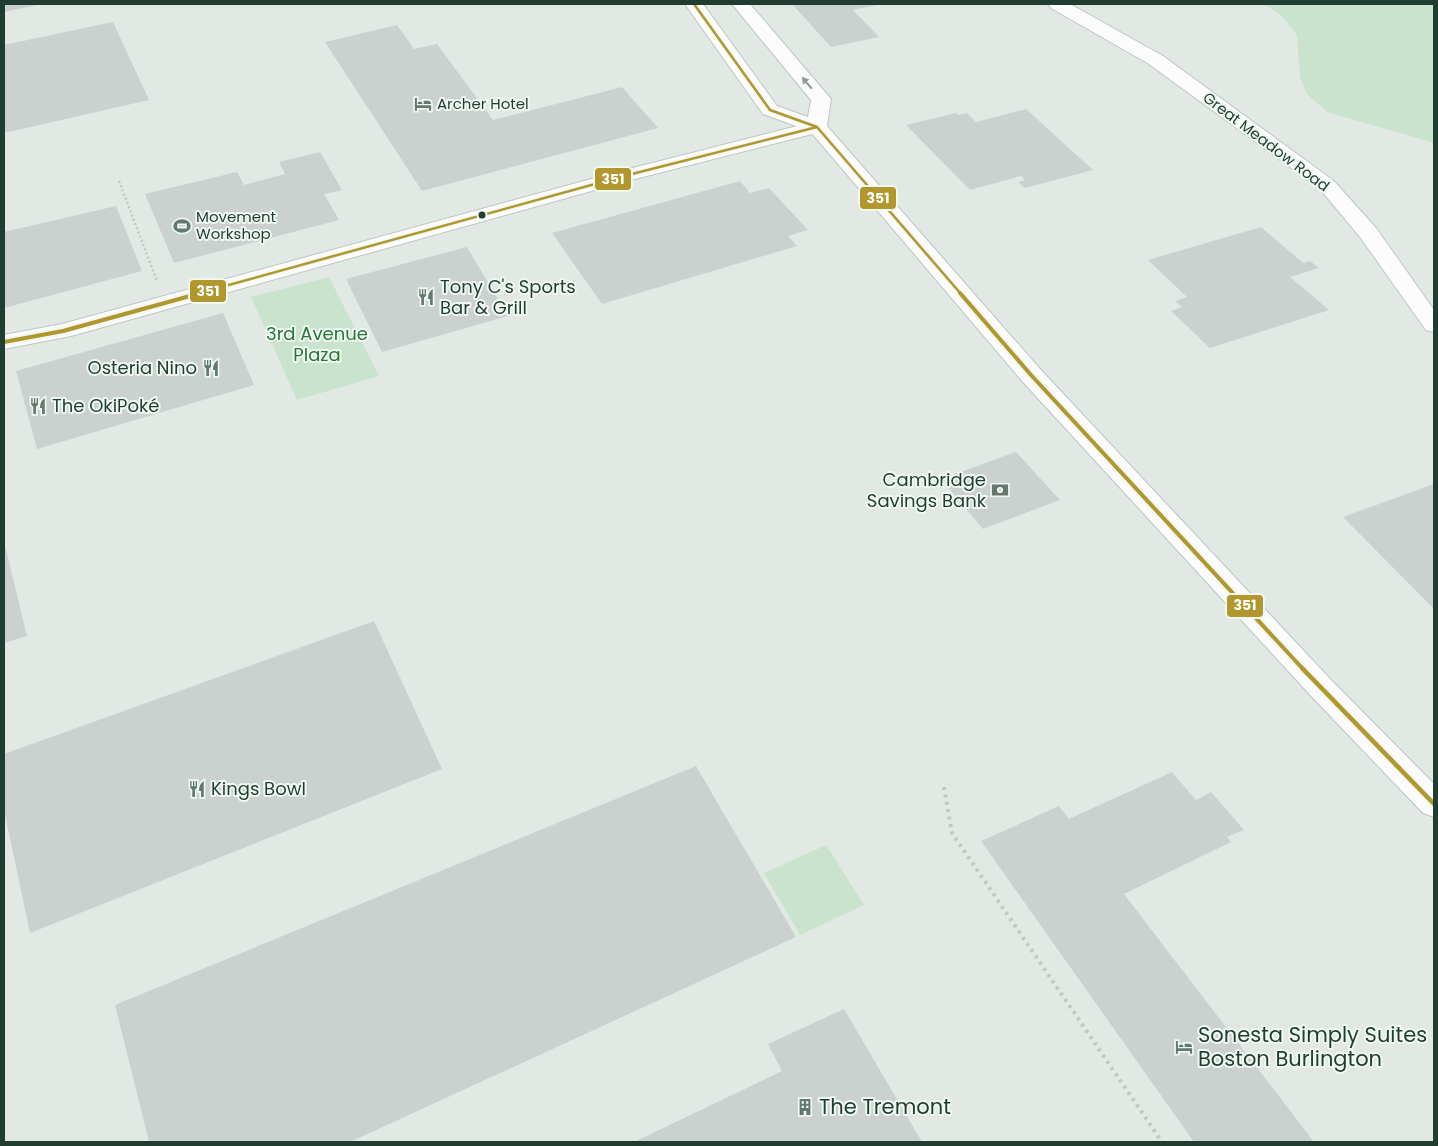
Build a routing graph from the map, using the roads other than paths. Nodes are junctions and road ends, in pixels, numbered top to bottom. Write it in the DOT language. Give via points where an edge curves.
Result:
graph roads {
  1 [pos="1057,4"];
  2 [pos="719,6"];
  3 [pos="816,127"];
  4 [pos="1434,325"];
  5 [pos="63,331"];
  6 [pos="4,342"];
  7 [pos="4,355"];
  8 [pos="1434,804"];
  1 -- 4 [label="street, Great Meadow Road" via="1156,60 1326,185 1368,233"];
  2 -- 3 [label="street" via="770,110"];
  3 -- 2 [label="street, one-way" via="821,99"];
  3 -- 5 [label="street" via="607,181"];
  3 -- 8 [label="street" via="1044,389 1316,683"];
  5 -- 6 [label="street"];
  5 -- 7 [label="street"];
}
